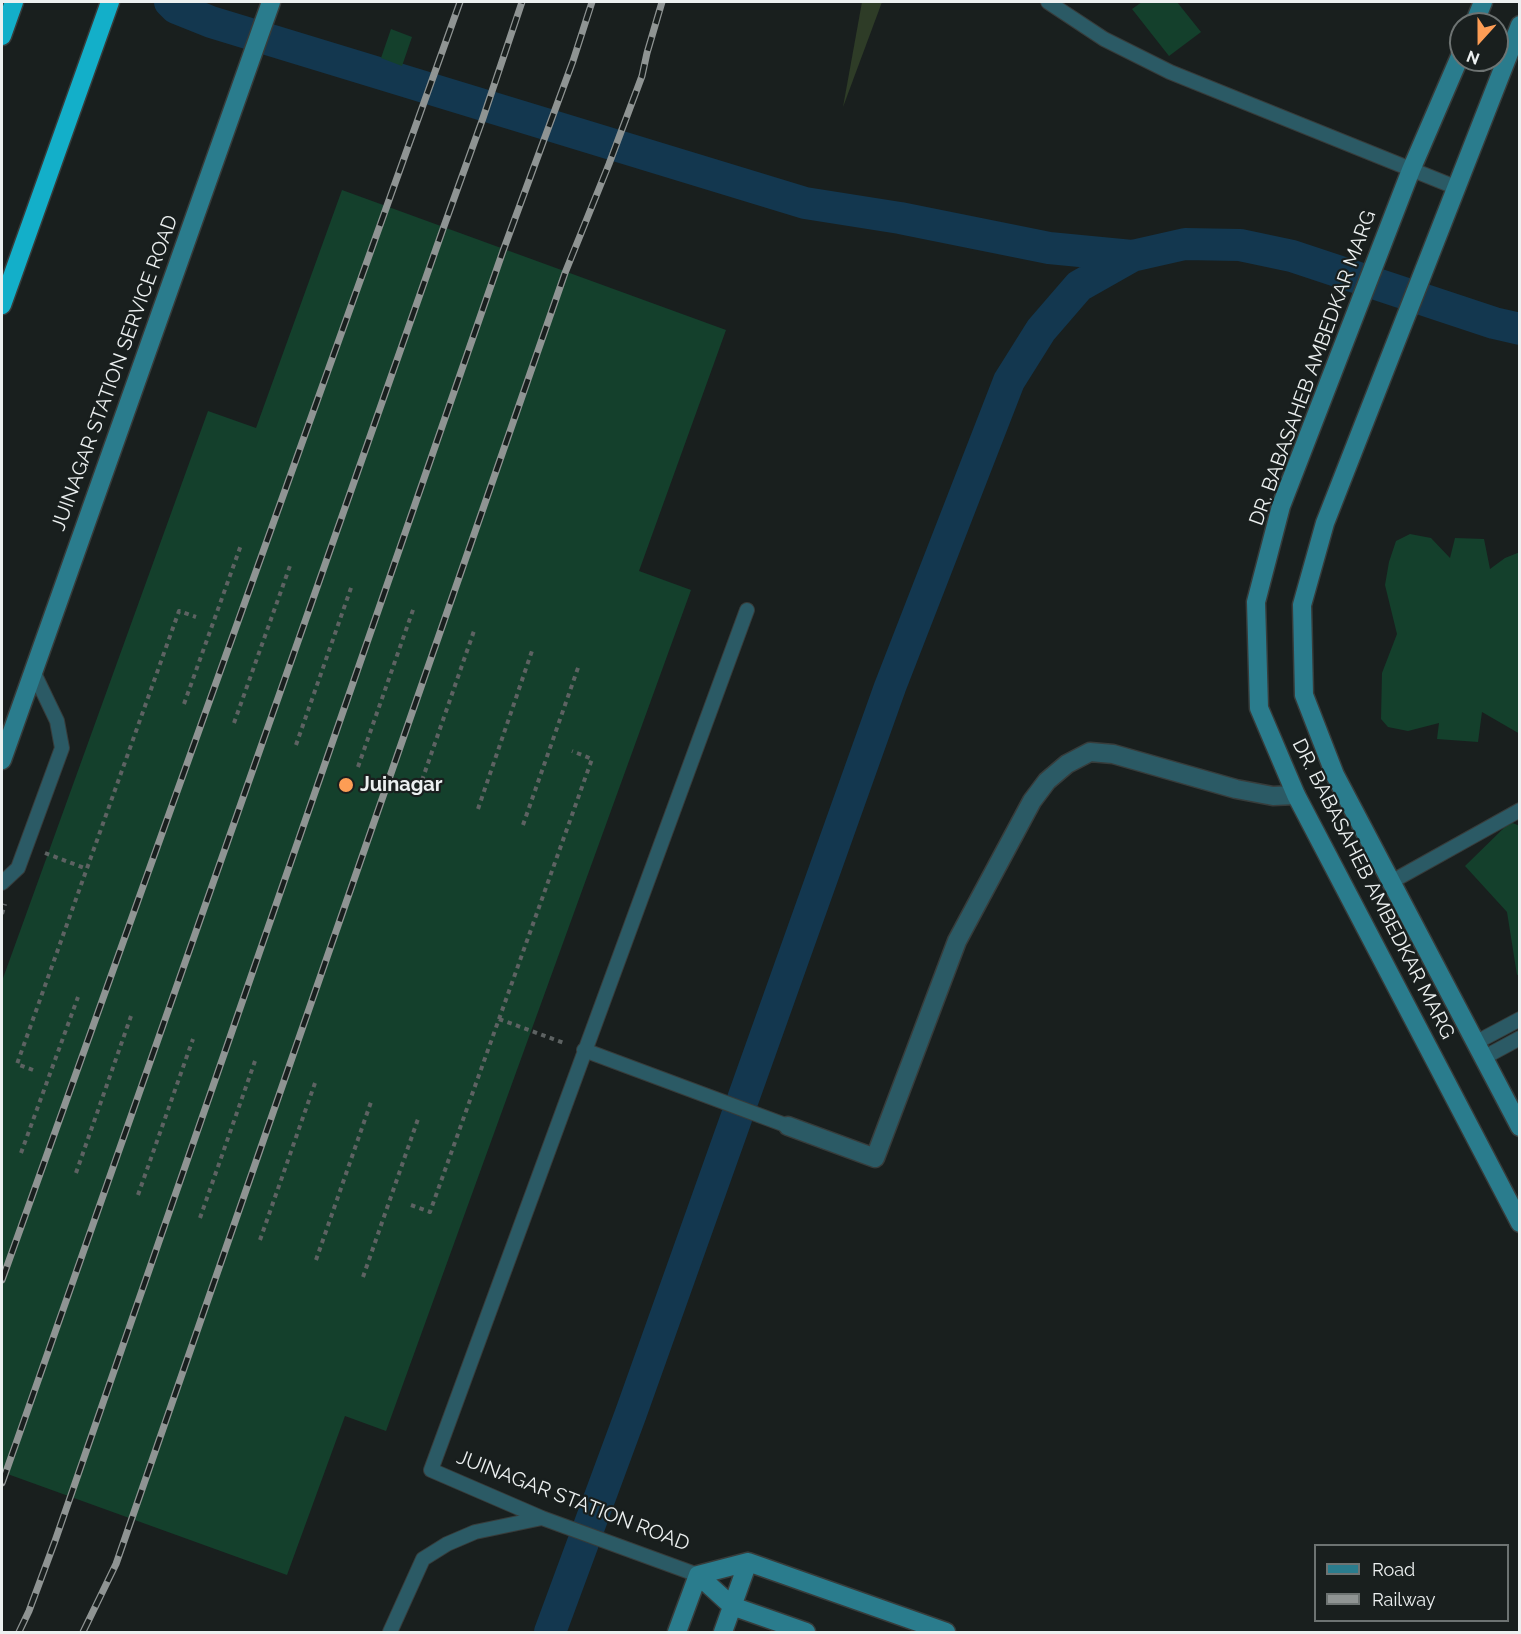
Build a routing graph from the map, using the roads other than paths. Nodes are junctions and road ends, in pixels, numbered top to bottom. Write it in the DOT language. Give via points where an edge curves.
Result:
graph roads {
  1 [pos="14,2"];
  2 [pos="271,2"];
  3 [pos="1048,2"];
  4 [pos="110,4"];
  5 [pos="1520,25"];
  6 [pos="2,36"];
  7 [pos="1453,72"];
  8 [pos="1411,170"];
  9 [pos="1455,187"];
  10 [pos="2,305"];
  11 [pos="747,610"];
  12 [pos="33,670"];
  13 [pos="2,760"];
  14 [pos="1296,795"];
  15 [pos="1520,810"];
  16 [pos="1391,882"];
  17 [pos="2,883"];
  18 [pos="1520,1019"];
  19 [pos="1520,1038"];
  20 [pos="584,1050"];
  21 [pos="1479,1050"];
  22 [pos="788,1126"];
  23 [pos="1520,1127"];
  24 [pos="1520,1223"];
  25 [pos="542,1518"];
  26 [pos="748,1562"];
  27 [pos="698,1575"];
  28 [pos="732,1606"];
  29 [pos="390,1632"];
  30 [pos="677,1632"];
  31 [pos="723,1632"];
  32 [pos="806,1632"];
  33 [pos="946,1632"];
  1 -- 6 [label="highway"];
  2 -- 12 [label="main road, JUINAGAR STATION SERVICE ROAD"];
  3 -- 8 [label="lane" via="1104,39 1170,72"];
  4 -- 10 [label="highway"];
  5 -- 9 [label="main road, DR. BABASAHEB AMBEDKAR MARG"];
  7 -- 8 [label="main road, DR. BABASAHEB AMBEDKAR MARG"];
  8 -- 9 [label="lane"];
  8 -- 14 [label="main road, DR. BABASAHEB AMBEDKAR MARG" via="1281,506 1256,602 1259,708"];
  9 -- 16 [label="main road, DR. BABASAHEB AMBEDKAR MARG" via="1325,523 1302,605 1304,695 1335,775"];
  11 -- 20 [label="lane"];
  12 -- 13 [label="main road, JUINAGAR STATION SERVICE ROAD"];
  12 -- 17 [label="lane" via="57,721 62,748 18,868"];
  14 -- 22 [label="street" via="1273,796 1236,789 1113,754 1090,752 1067,764 1032,801 957,941 875,1158"];
  14 -- 24 [label="main road, DR. BABASAHEB AMBEDKAR MARG"];
  15 -- 16 [label="lane"];
  16 -- 21 [label="main road, DR. BABASAHEB AMBEDKAR MARG"];
  18 -- 21 [label="lane"];
  19 -- 21 [label="lane"];
  20 -- 22 [label="lane"];
  20 -- 25 [label="lane, JUINAGAR STATION ROAD" via="431,1470"];
  21 -- 23 [label="main road, DR. BABASAHEB AMBEDKAR MARG"];
  25 -- 27 [label="lane, JUINAGAR STATION ROAD"];
  25 -- 29 [label="lane" via="475,1532 423,1559"];
  26 -- 27 [label="main road, JUINAGAR STATION ROAD"];
  26 -- 28 [label="main road"];
  26 -- 33 [label="main road"];
  27 -- 28 [label="main road, JUINAGAR STATION ROAD"];
  27 -- 30 [label="main road, JUINAGAR STATION ROAD"];
  28 -- 31 [label="main road"];
  28 -- 32 [label="main road, JUINAGAR STATION ROAD"];
}
